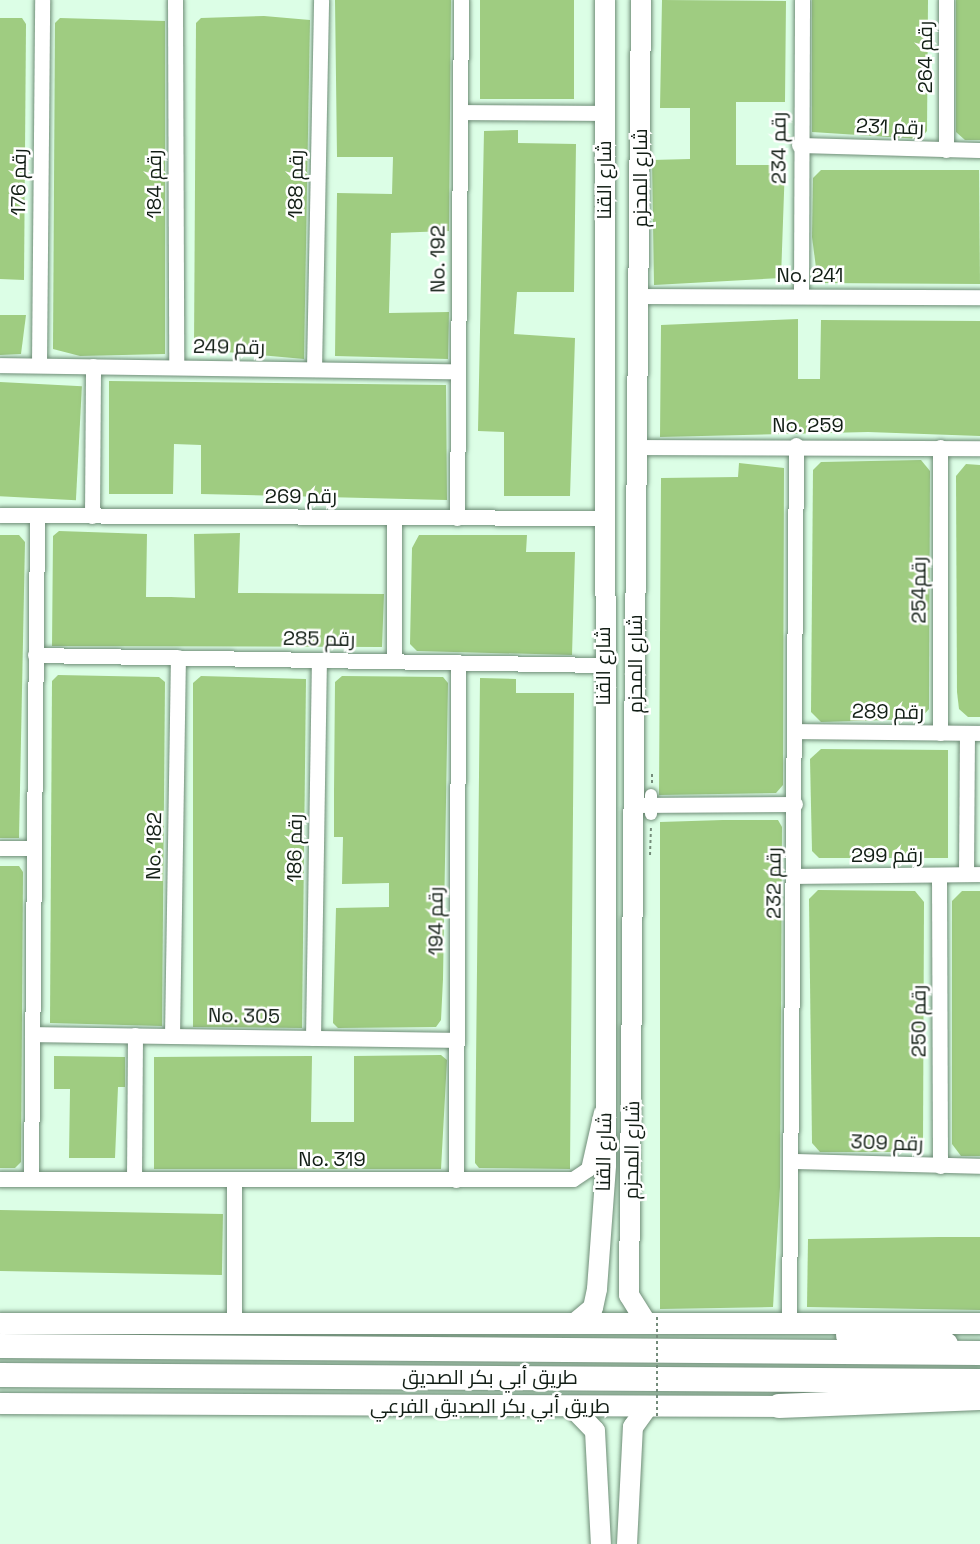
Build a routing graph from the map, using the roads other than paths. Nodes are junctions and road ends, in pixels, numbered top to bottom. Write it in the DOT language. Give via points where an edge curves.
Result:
graph roads {
  1 [pos="42,0"];
  2 [pos="175,0"];
  3 [pos="321,0"];
  4 [pos="461,0"];
  5 [pos="604,0"];
  6 [pos="641,0"];
  7 [pos="802,0"];
  8 [pos="946,0"];
  9 [pos="460,112"];
  10 [pos="605,113"];
  11 [pos="799,146"];
  12 [pos="946,150"];
  13 [pos="980,150"];
  14 [pos="640,296"];
  15 [pos="801,296"];
  16 [pos="980,297"];
  17 [pos="0,365"];
  18 [pos="39,365"];
  19 [pos="93,366"];
  20 [pos="176,367"];
  21 [pos="314,369"];
  22 [pos="458,371"];
  23 [pos="796,446"];
  24 [pos="635,447"];
  25 [pos="940,447"];
  26 [pos="980,448"];
  27 [pos="0,515"];
  28 [pos="37,515"];
  29 [pos="92,516"];
  30 [pos="394,518"];
  31 [pos="457,518"];
  32 [pos="602,518"];
  33 [pos="35,655"];
  34 [pos="178,657"];
  35 [pos="319,660"];
  36 [pos="394,661"];
  37 [pos="458,662"];
  38 [pos="603,665"];
  39 [pos="795,731"];
  40 [pos="974,733"];
  41 [pos="940,734"];
  42 [pos="795,804"];
  43 [pos="647,805"];
  44 [pos="0,848"];
  45 [pos="33,848"];
  46 [pos="973,874"];
  47 [pos="795,876"];
  48 [pos="939,876"];
  49 [pos="32,1034"];
  50 [pos="135,1035"];
  51 [pos="172,1036"];
  52 [pos="313,1038"];
  53 [pos="456,1040"];
  54 [pos="605,1098"];
  55 [pos="633,1110"];
  56 [pos="793,1161"];
  57 [pos="606,1165"];
  58 [pos="940,1166"];
  59 [pos="980,1166"];
  60 [pos="0,1179"];
  61 [pos="30,1179"];
  62 [pos="134,1179"];
  63 [pos="234,1180"];
  64 [pos="456,1180"];
  65 [pos="652,1318"];
  66 [pos="789,1321"];
  67 [pos="691,1322"];
  68 [pos="0,1323"];
  69 [pos="234,1323"];
  70 [pos="575,1323"];
  71 [pos="980,1323"];
  72 [pos="980,1345"];
  73 [pos="0,1346"];
  74 [pos="980,1353"];
  75 [pos="0,1375"];
  76 [pos="980,1382"];
  77 [pos="980,1398"];
  78 [pos="0,1402"];
  79 [pos="779,1406"];
  80 [pos="572,1407"];
  81 [pos="980,1408"];
  82 [pos="652,1411"];
  83 [pos="601,1544"];
  84 [pos="627,1544"];
  1 -- 18 [label="street, رقم 176"];
  2 -- 20 [label="street, رقم 184"];
  3 -- 21 [label="street, رقم 188"];
  4 -- 9 [label="street, No. 192"];
  5 -- 10 [label="street, شارع القنا"];
  6 -- 14 [label="street, شارع المحزم"];
  7 -- 11 [label="street, رقم 234"];
  8 -- 12 [label="street, رقم 264"];
  9 -- 10 [label="street"];
  9 -- 22 [label="street, No. 192"];
  10 -- 32 [label="street, شارع القنا"];
  11 -- 12 [label="street, رقم 231"];
  11 -- 15 [label="street, رقم 234"];
  12 -- 13 [label="street, رقم 231"];
  14 -- 15 [label="street, No. 241"];
  14 -- 24 [label="street, شارع المحزم"];
  15 -- 16 [label="street, No. 241"];
  17 -- 18 [label="street, رقم 249"];
  18 -- 19 [label="street, رقم 249"];
  19 -- 20 [label="street, رقم 249"];
  19 -- 29 [label="street"];
  20 -- 21 [label="street, رقم 249"];
  21 -- 22 [label="street, رقم 249"];
  22 -- 31 [label="street, No. 192"];
  23 -- 24 [label="street, No. 259"];
  23 -- 25 [label="street, No. 259"];
  23 -- 39 [label="street, رقم 232"];
  24 -- 43 [label="street, شارع المحزم"];
  25 -- 26 [label="street, No. 259"];
  25 -- 41 [label="street, رقم254"];
  27 -- 28 [label="street, رقم 269"];
  28 -- 29 [label="street, رقم 269"];
  28 -- 33 [label="street"];
  29 -- 30 [label="street, رقم 269"];
  30 -- 31 [label="street, رقم 269"];
  30 -- 36 [label="street"];
  31 -- 32 [label="street, رقم 269"];
  32 -- 38 [label="street, شارع القنا"];
  33 -- 34 [label="street, رقم 285"];
  33 -- 45 [label="street"];
  34 -- 35 [label="street, رقم 285"];
  34 -- 51 [label="street, No. 182"];
  35 -- 36 [label="street, رقم 285"];
  35 -- 52 [label="street, رقم 186"];
  36 -- 37 [label="street, رقم 285"];
  37 -- 38 [label="street, رقم 285"];
  37 -- 53 [label="street, رقم 194"];
  38 -- 54 [label="street, شارع القنا"];
  39 -- 41 [label="street, رقم 289"];
  39 -- 42 [label="street, رقم 232"];
  40 -- 41 [label="street, رقم 289"];
  40 -- 46 [label="street"];
  42 -- 43 [label="street"];
  42 -- 47 [label="street, رقم 232"];
  43 -- 55 [label="street, شارع المحزم"];
  44 -- 45 [label="street"];
  45 -- 49 [label="street"];
  46 -- 48 [label="street, رقم 299"];
  47 -- 48 [label="street, رقم 299"];
  47 -- 56 [label="street, رقم 232"];
  48 -- 58 [label="street, رقم 250"];
  49 -- 50 [label="street, No. 305"];
  49 -- 61 [label="street"];
  50 -- 51 [label="street, No. 305"];
  50 -- 62 [label="street"];
  51 -- 52 [label="street, No. 305"];
  52 -- 53 [label="street, No. 305"];
  53 -- 64 [label="street, رقم 194"];
  54 -- 57 [label="street, شارع القنا"];
  54 -- 64 [label="street, No. 319" via="588,1169 573,1179"];
  55 -- 57 [label="street" via="631,1184 617,1200 606,1193"];
  55 -- 65 [label="street, شارع المحزم" via="629,1295"];
  56 -- 58 [label="street, رقم 309"];
  56 -- 66 [label="street, رقم 232"];
  57 -- 70 [label="street, شارع القنا" via="597,1289 593,1308"];
  58 -- 59 [label="street, رقم 309"];
  60 -- 61 [label="street, No. 319"];
  61 -- 62 [label="street, No. 319"];
  62 -- 63 [label="street, No. 319"];
  63 -- 64 [label="street, No. 319"];
  63 -- 69 [label="street"];
  65 -- 67 [label="main road"];
  65 -- 70 [label="main road"];
  66 -- 67 [label="main road"];
  66 -- 71 [label="main road"];
  67 -- 72 [label="main road"];
  68 -- 69 [label="main road"];
  69 -- 70 [label="main road"];
  73 -- 74 [label="main road, طريق أبي بكر الصديق"];
  75 -- 76 [label="main road, طريق أبي بكر الصديق"];
  77 -- 79 [label="main road"];
  78 -- 80 [label="main road, طريق أبي بكر الصديق الفرعي"];
  79 -- 81 [label="main road, طريق أبي بكر الصديق الفرعي"];
  79 -- 82 [label="main road, طريق أبي بكر الصديق الفرعي"];
  80 -- 82 [label="main road, طريق أبي بكر الصديق الفرعي"];
  80 -- 83 [label="street" via="595,1431"];
  82 -- 84 [label="street" via="633,1427"];
}
